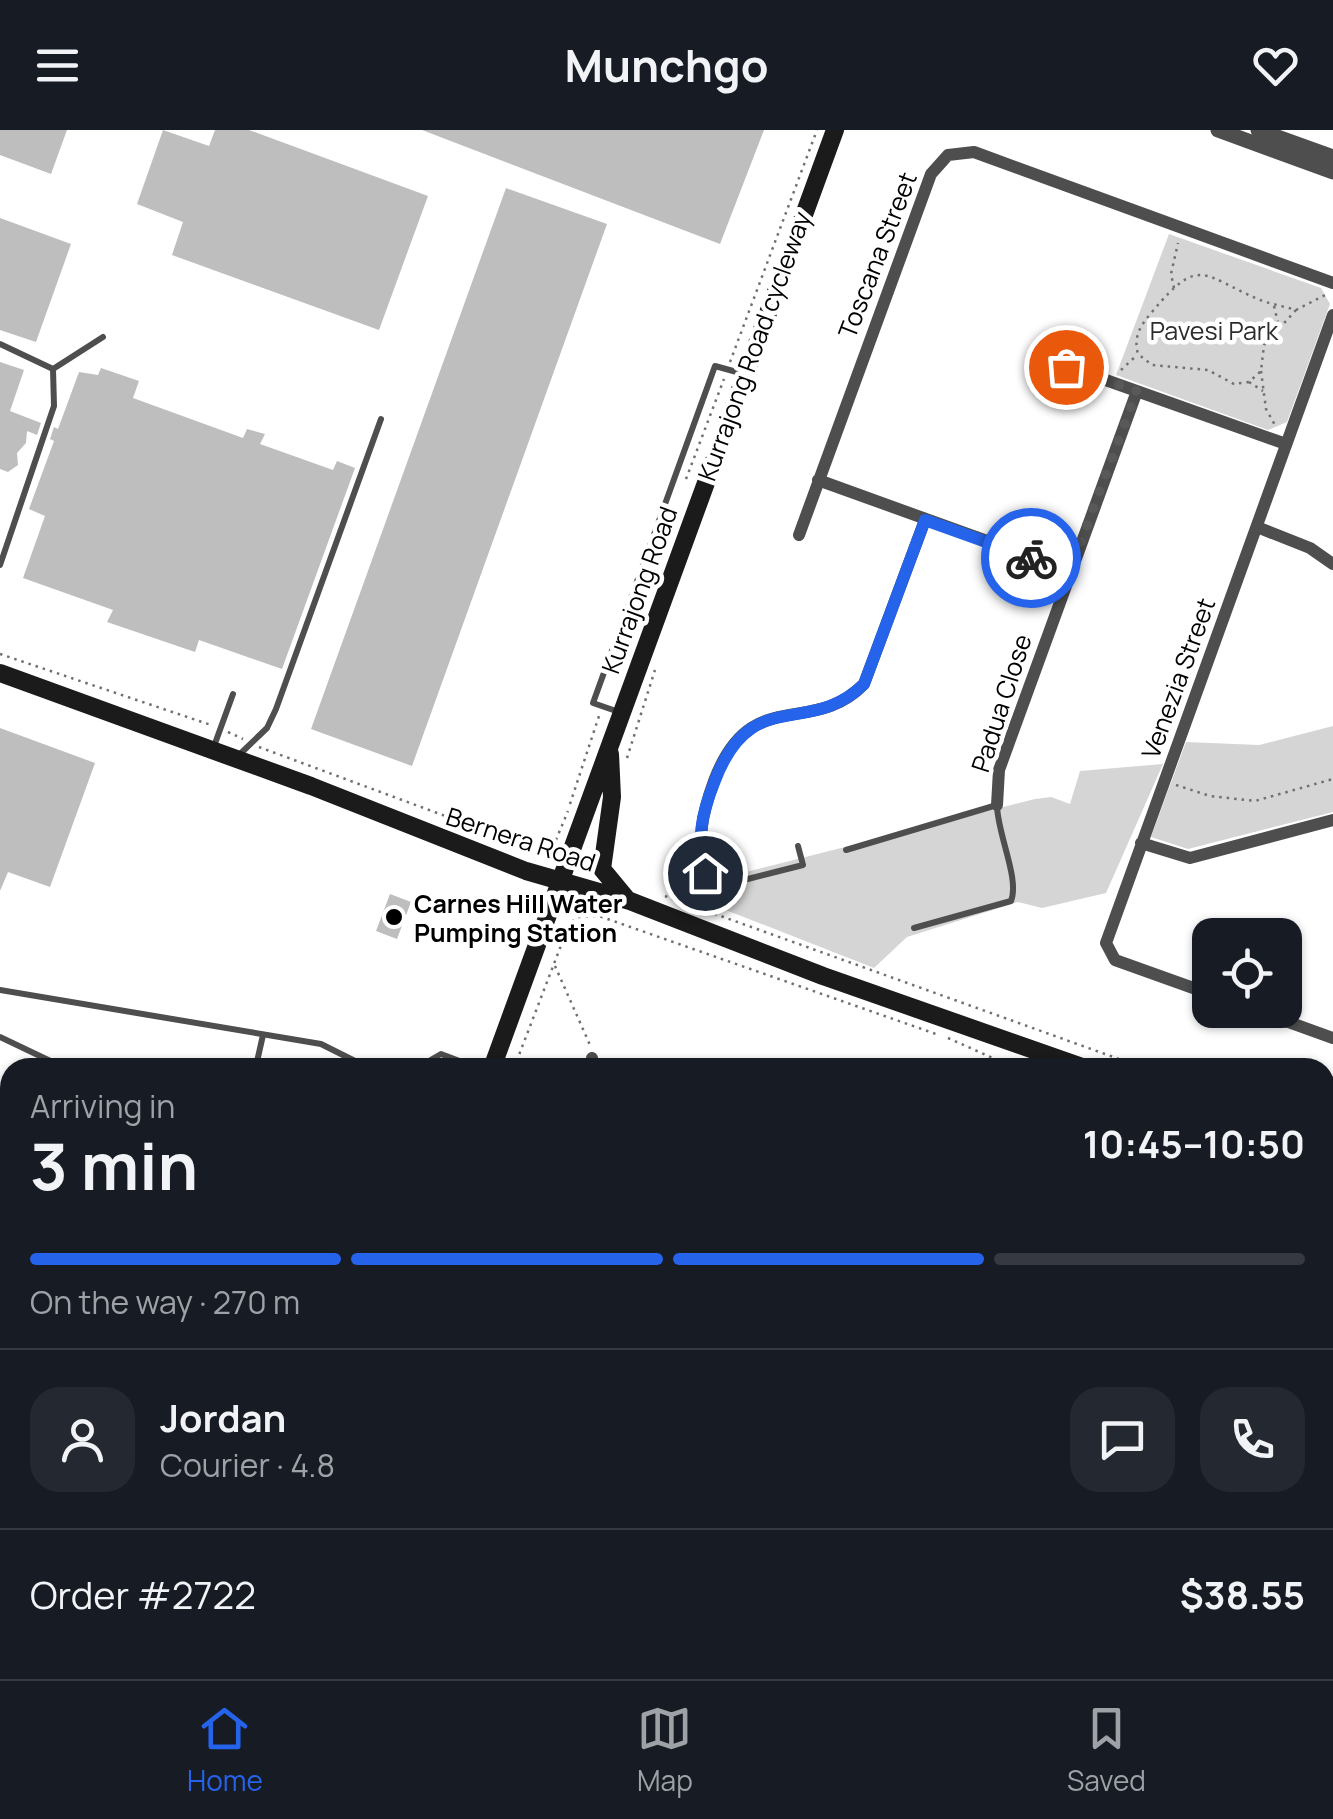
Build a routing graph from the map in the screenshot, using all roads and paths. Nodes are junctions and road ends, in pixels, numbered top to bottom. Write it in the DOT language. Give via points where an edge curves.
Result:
graph roads {
  1 [pos="816,130"];
  2 [pos="835,130"];
  3 [pos="1218,130"];
  4 [pos="1258,130"];
  5 [pos="1333,157"];
  6 [pos="1333,172"];
  7 [pos="1184,228"];
  8 [pos="1333,283"];
  9 [pos="1174,288"];
  10 [pos="1333,292"];
  11 [pos="1274,304"];
  12 [pos="1296,310"];
  13 [pos="1333,315"];
  14 [pos="1278,324"];
  15 [pos="102,337"];
  16 [pos="0,344"];
  17 [pos="1138,354"];
  18 [pos="1317,361"];
  19 [pos="1333,367"];
  20 [pos="53,369"];
  21 [pos="1048,369"];
  22 [pos="1261,371"];
  23 [pos="736,372"];
  24 [pos="1112,382"];
  25 [pos="1249,382"];
  26 [pos="1137,391"];
  27 [pos="1264,391"];
  28 [pos="381,418"];
  29 [pos="1286,444"];
  30 [pos="818,480"];
  31 [pos="681,493"];
  32 [pos="925,520"];
  33 [pos="1257,527"];
  34 [pos="799,535"];
  35 [pos="1333,564"];
  36 [pos="0,565"];
  37 [pos="1070,571"];
  38 [pos="0,654"];
  39 [pos="660,655"];
  40 [pos="0,673"];
  41 [pos="233,694"];
  42 [pos="612,710"];
  43 [pos="221,729"];
  44 [pos="610,741"];
  45 [pos="251,743"];
  46 [pos="212,750"];
  47 [pos="235,758"];
  48 [pos="626,761"];
  49 [pos="1333,779"];
  50 [pos="1165,782"];
  51 [pos="996,805"];
  52 [pos="1333,820"];
  53 [pos="1141,844"];
  54 [pos="798,846"];
  55 [pos="846,850"];
  56 [pos="705,873"];
  57 [pos="560,881"];
  58 [pos="660,894"];
  59 [pos="630,901"];
  60 [pos="914,928"];
  61 [pos="554,964"];
  62 [pos="1192,987"];
  63 [pos="0,990"];
  64 [pos="1302,1025"];
  65 [pos="263,1034"];
  66 [pos="1332,1034"];
  67 [pos="0,1037"];
  68 [pos="44,1058"];
  69 [pos="258,1058"];
  70 [pos="349,1058"];
  71 [pos="496,1058"];
  72 [pos="518,1058"];
  73 [pos="591,1058"];
  74 [pos="992,1058"];
  75 [pos="1056,1058"];
  76 [pos="1116,1058"];
  1 -- 23 [label="path"];
  2 -- 23 [label="main road, Kurrajong Road"];
  3 -- 6 [label="street"];
  4 -- 5 [label="street"];
  7 -- 8 [label="street, Toscana Street"];
  7 -- 9 [label="path" via="1172,265"];
  7 -- 30 [label="street, Toscana Street" via="974,152 942,158 930,174"];
  9 -- 11 [label="path" via="1204,273"];
  9 -- 17 [label="path" via="1136,336"];
  10 -- 12 [label="path"];
  11 -- 12 [label="path"];
  11 -- 14 [label="path"];
  12 -- 14 [label="path"];
  13 -- 18 [label="street, Venezia Street"];
  14 -- 22 [label="path" via="1264,345"];
  15 -- 20 [label="lane"];
  16 -- 20 [label="lane"];
  17 -- 24 [label="path"];
  17 -- 25 [label="path" via="1152,364"];
  18 -- 19 [label="street"];
  18 -- 29 [label="street, Venezia Street"];
  20 -- 36 [label="lane" via="54,396 38,458"];
  21 -- 24 [label="street" via="1072,368"];
  22 -- 25 [label="path"];
  22 -- 27 [label="path"];
  23 -- 31 [label="path"];
  23 -- 42 [label="main road, Kurrajong Road"];
  23 -- 42 [label="lane" via="715,366 708,384 593,703"];
  24 -- 26 [label="street"];
  25 -- 27 [label="path"];
  26 -- 29 [label="street"];
  26 -- 37 [label="street, Padua Close"];
  27 -- 29 [label="path" via="1266,409"];
  28 -- 45 [label="lane" via="276,709"];
  29 -- 33 [label="street, Venezia Street"];
  30 -- 32 [label="street"];
  30 -- 34 [label="street, Toscana Street"];
  32 -- 37 [label="street"];
  32 -- 56 [label="street" via="864,684 841,700 748,728 728,746 700,827"];
  33 -- 35 [label="street"];
  33 -- 50 [label="street, Venezia Street"];
  37 -- 51 [label="street, Padua Close" via="999,770"];
  38 -- 43 [label="path"];
  39 -- 48 [label="path"];
  40 -- 46 [label="main road, Bernera Road"];
  41 -- 43 [label="lane"];
  42 -- 44 [label="main road, Kurrajong Road"];
  42 -- 45 [label="path" via="553,846 530,847"];
  43 -- 45 [label="path"];
  43 -- 46 [label="lane"];
  44 -- 57 [label="main road, Kurrajong Road"];
  44 -- 59 [label="main road" via="612,797 602,869"];
  45 -- 47 [label="lane"];
  46 -- 47 [label="main road, Bernera Road"];
  47 -- 57 [label="main road, Bernera Road"];
  49 -- 50 [label="path" via="1255,801"];
  50 -- 53 [label="street, Venezia Street"];
  51 -- 55 [label="lane"];
  51 -- 60 [label="lane" via="1015,888 1011,901"];
  52 -- 53 [label="street" via="1190,858"];
  53 -- 62 [label="street, Venezia Street" via="1108,934 1109,954"];
  54 -- 56 [label="lane" via="803,865 728,884"];
  57 -- 59 [label="main road, Bernera Road"];
  57 -- 71 [label="main road, Kurrajong Road"];
  58 -- 76 [label="path"];
  59 -- 75 [label="main road, Bernera Road"];
  61 -- 72 [label="path"];
  61 -- 73 [label="path"];
  61 -- 74 [label="path" via="569,927 589,914"];
  63 -- 65 [label="lane"];
  64 -- 66 [label="street"];
  65 -- 69 [label="lane"];
  65 -- 70 [label="lane" via="321,1044"];
  67 -- 68 [label="lane"];
}
